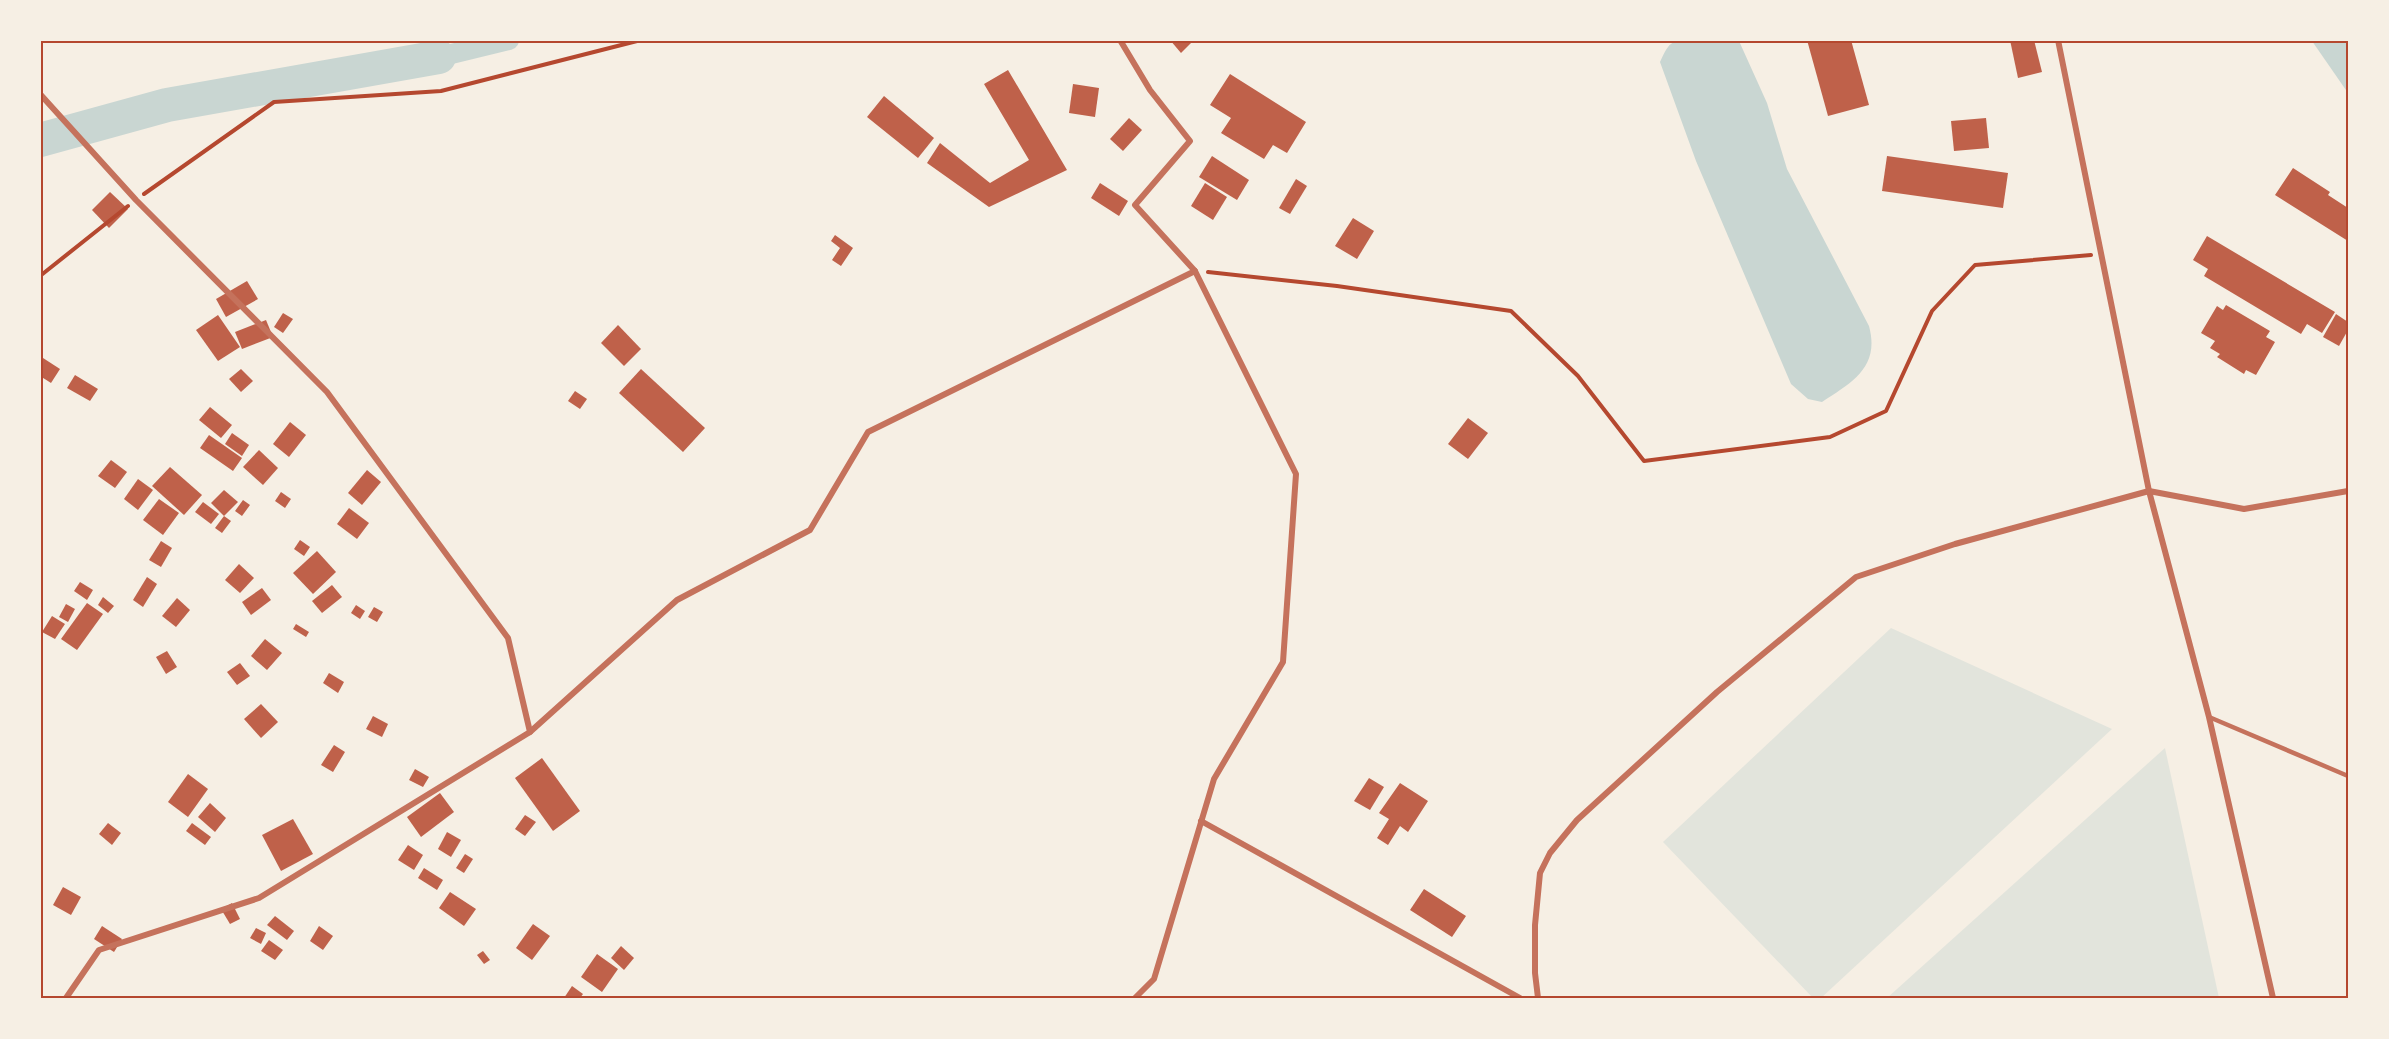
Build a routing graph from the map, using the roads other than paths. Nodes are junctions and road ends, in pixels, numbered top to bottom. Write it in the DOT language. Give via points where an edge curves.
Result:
graph roads {
  1 [pos="1120,40"];
  2 [pos="2058,40"];
  3 [pos="40,94"];
  4 [pos="1196,271"];
  5 [pos="2149,491"];
  6 [pos="2349,491"];
  7 [pos="2209,717"];
  8 [pos="530,732"];
  9 [pos="2349,776"];
  10 [pos="1202,821"];
  11 [pos="66,999"];
  12 [pos="1135,999"];
  13 [pos="1520,999"];
  14 [pos="1538,999"];
  15 [pos="2273,999"];
  1 -- 4 [label="street" via="1150,90 1190,141 1135,205"];
  2 -- 5 [label="street"];
  3 -- 8 [label="street" via="136,200 334,401 508,638"];
  4 -- 8 [label="street" via="868,432 810,530 677,600"];
  4 -- 10 [label="street" via="1296,474 1283,662 1214,779"];
  5 -- 6 [label="street" via="2244,509"];
  5 -- 7 [label="street"];
  5 -- 14 [label="street" via="1955,544 1856,577 1717,692 1577,820 1550,853 1540,873 1535,925"];
  7 -- 9 [label="lane"];
  7 -- 15 [label="street"];
  8 -- 11 [label="street" via="259,898 99,950"];
  10 -- 12 [label="street" via="1154,979"];
  10 -- 13 [label="street"];
}
